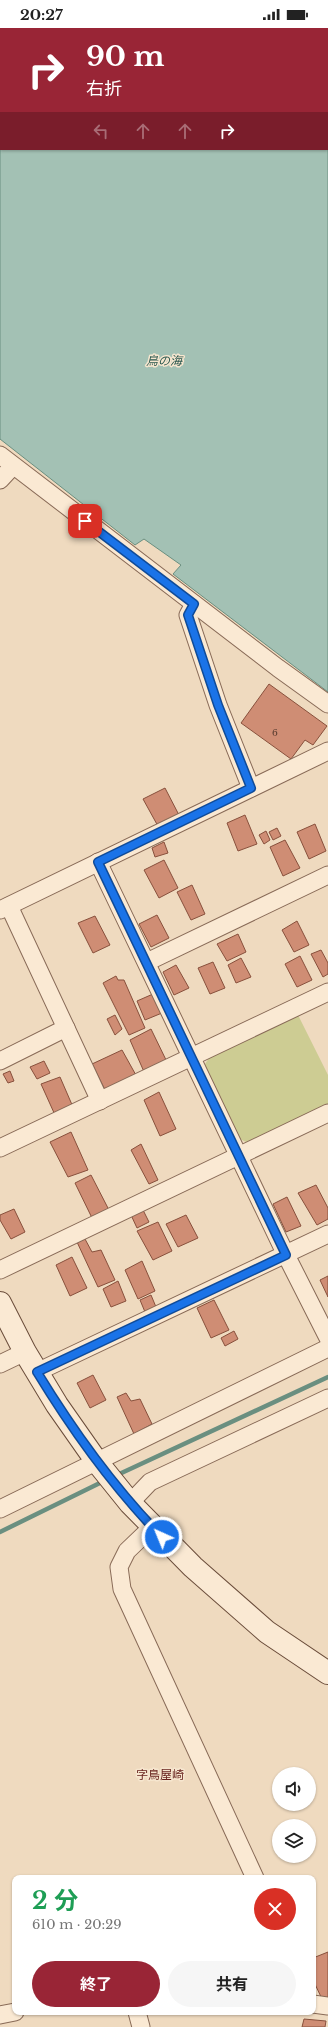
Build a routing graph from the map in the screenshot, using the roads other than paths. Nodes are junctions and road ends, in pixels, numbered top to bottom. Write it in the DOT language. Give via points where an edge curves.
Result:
graph roads {
  1 [pos="0,455"];
  2 [pos="13,466"];
  3 [pos="0,480"];
  4 [pos="194,604"];
  5 [pos="328,704"];
  6 [pos="328,751"];
  7 [pos="251,788"];
  8 [pos="98,862"];
  9 [pos="328,875"];
  10 [pos="5,908"];
  11 [pos="147,962"];
  12 [pos="328,992"];
  13 [pos="66,1028"];
  14 [pos="192,1056"];
  15 [pos="0,1061"];
  16 [pos="100,1101"];
  17 [pos="328,1113"];
  18 [pos="0,1148"];
  19 [pos="240,1156"];
  20 [pos="328,1234"];
  21 [pos="286,1255"];
  22 [pos="0,1270"];
  23 [pos="0,1303"];
  24 [pos="328,1338"];
  25 [pos="328,1348"];
  26 [pos="25,1352"];
  27 [pos="0,1364"];
  28 [pos="37,1372"];
  29 [pos="328,1398"];
  30 [pos="101,1466"];
  31 [pos="126,1498"];
  32 [pos="0,1509"];
  33 [pos="152,1527"];
  34 [pos="328,1673"];
  35 [pos="253,1875"];
  36 [pos="12,2013"];
  37 [pos="139,2015"];
  38 [pos="0,2016"];
  39 [pos="142,2027"];
  1 -- 2 [label="street"];
  2 -- 3 [label="street"];
  2 -- 4 [label="street"];
  4 -- 5 [label="street"];
  4 -- 7 [label="street" via="188,615"];
  6 -- 7 [label="street"];
  7 -- 8 [label="street"];
  8 -- 10 [label="street"];
  8 -- 11 [label="street"];
  9 -- 11 [label="street"];
  10 -- 13 [label="street"];
  11 -- 14 [label="street"];
  12 -- 14 [label="street"];
  13 -- 15 [label="street"];
  13 -- 16 [label="street"];
  14 -- 16 [label="street"];
  14 -- 19 [label="street"];
  16 -- 18 [label="street"];
  17 -- 19 [label="street"];
  19 -- 21 [label="street"];
  19 -- 22 [label="street"];
  20 -- 21 [label="street"];
  21 -- 24 [label="street"];
  21 -- 28 [label="street"];
  23 -- 26 [label="street"];
  25 -- 30 [label="street"];
  26 -- 27 [label="street"];
  26 -- 28 [label="street"];
  28 -- 30 [label="street" via="57,1405"];
  29 -- 31 [label="street" via="150,1482"];
  30 -- 31 [label="street"];
  30 -- 32 [label="street"];
  31 -- 33 [label="street"];
  33 -- 34 [label="street" via="193,1568 267,1632"];
  33 -- 35 [label="street" via="127,1551 119,1567 122,1589"];
  36 -- 38 [label="street"];
  37 -- 39 [label="street"];
}
